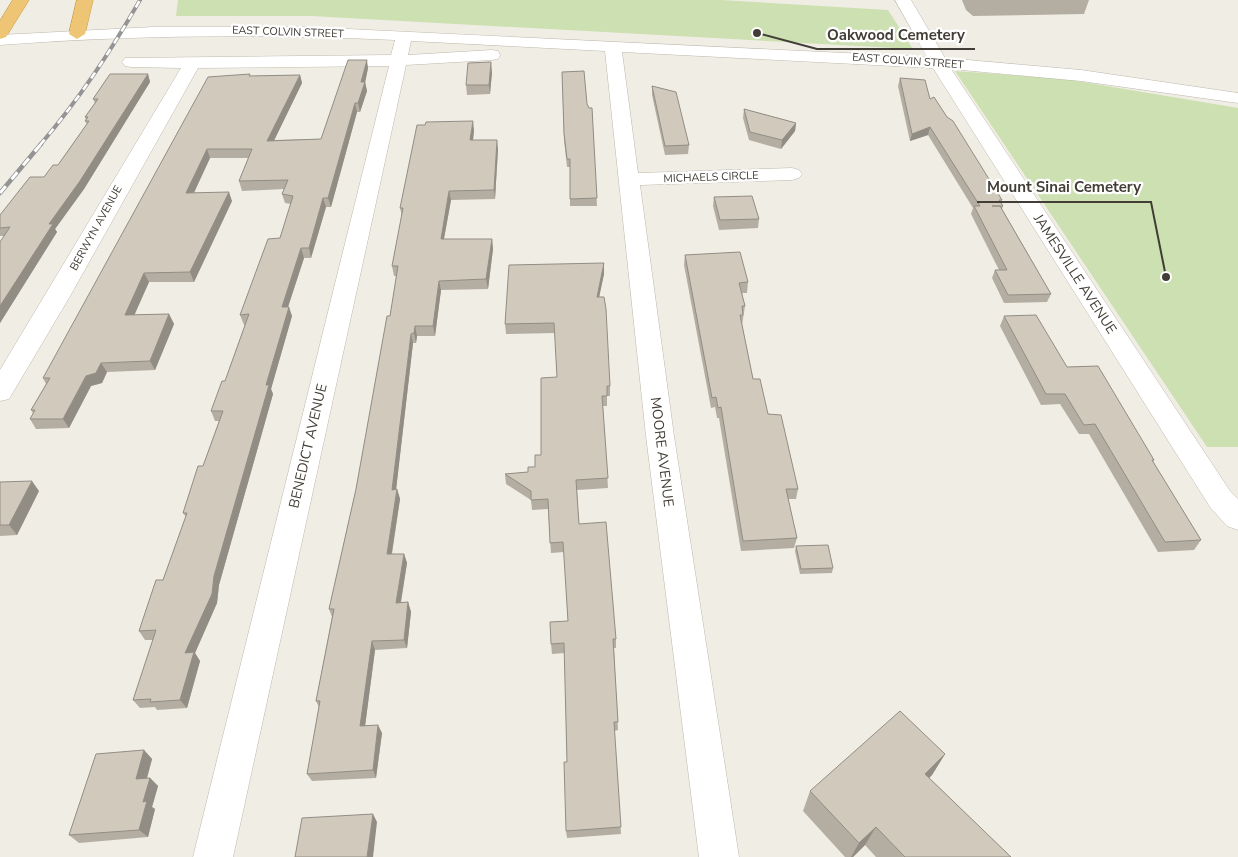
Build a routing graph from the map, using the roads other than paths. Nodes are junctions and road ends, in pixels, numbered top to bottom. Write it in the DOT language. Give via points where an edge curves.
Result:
graph roads {
  1 [pos="21,0"];
  2 [pos="85,0"];
  3 [pos="903,0"];
  4 [pos="4,28"];
  5 [pos="77,34"];
  6 [pos="0,40"];
  7 [pos="576,44"];
  8 [pos="613,47"];
  9 [pos="401,49"];
  10 [pos="131,62"];
  11 [pos="192,63"];
  12 [pos="939,63"];
  13 [pos="1238,98"];
  14 [pos="792,174"];
  15 [pos="630,179"];
  16 [pos="0,392"];
  17 [pos="1238,518"];
  18 [pos="213,857"];
  19 [pos="719,857"];
  1 -- 4 [label="highway"];
  2 -- 5 [label="highway"];
  3 -- 12 [label="street, JAMESVILLE AVENUE"];
  5 -- 6 [label="street, EAST COLVIN STREET"];
  5 -- 9 [label="street, EAST COLVIN STREET" via="217,29"];
  7 -- 8 [label="street, EAST COLVIN STREET"];
  7 -- 9 [label="street, EAST COLVIN STREET"];
  7 -- 9 [label="street, EAST COLVIN STREET" via="500,54"];
  8 -- 12 [label="street, EAST COLVIN STREET"];
  8 -- 15 [label="street, MOORE AVENUE"];
  9 -- 11 [label="street, EAST COLVIN STREET"];
  9 -- 18 [label="street, BENEDICT AVENUE"];
  10 -- 11 [label="street, EAST COLVIN STREET"];
  11 -- 16 [label="street, BERWYN AVENUE"];
  12 -- 13 [label="street, EAST COLVIN STREET" via="1060,73"];
  12 -- 17 [label="street, JAMESVILLE AVENUE" via="1220,499"];
  14 -- 15 [label="street, MICHAELS CIRCLE"];
  15 -- 19 [label="street, MOORE AVENUE" via="660,436"];
}
